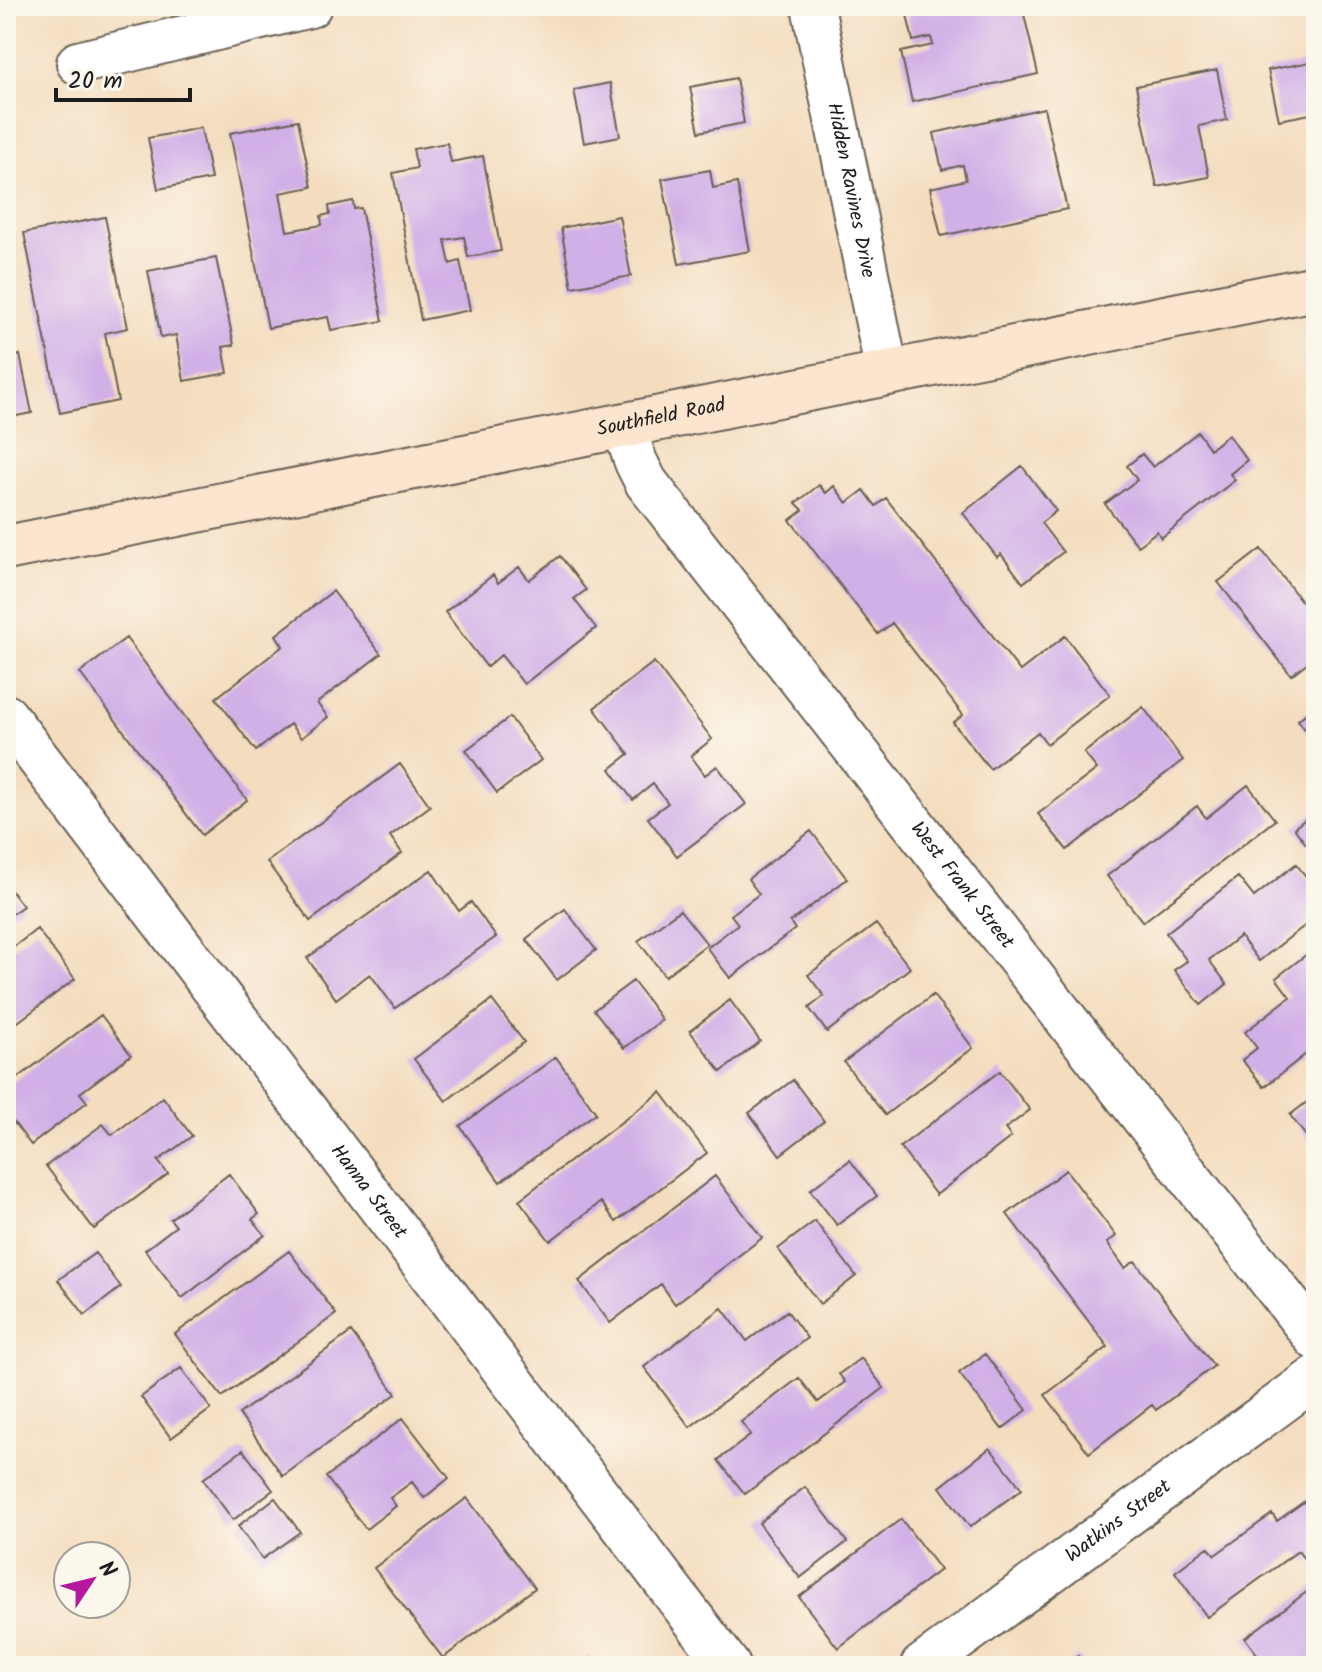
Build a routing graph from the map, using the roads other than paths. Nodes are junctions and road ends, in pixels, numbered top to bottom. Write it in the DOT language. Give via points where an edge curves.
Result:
graph roads {
  1 [pos="310,6"];
  2 [pos="813,6"];
  3 [pos="78,63"];
  4 [pos="1316,288"];
  5 [pos="887,373"];
  6 [pos="623,425"];
  7 [pos="6,548"];
  8 [pos="6,716"];
  9 [pos="1316,1339"];
  10 [pos="1316,1377"];
  11 [pos="729,1666"];
  12 [pos="922,1666"];
  1 -- 3 [label="street"];
  2 -- 5 [label="street, Hidden Ravines Drive"];
  4 -- 5 [label="main road, Southfield Road"];
  5 -- 6 [label="main road, Southfield Road"];
  6 -- 7 [label="main road, Southfield Road"];
  6 -- 9 [label="street, West Frank Street" via="646,482"];
  8 -- 11 [label="street, Hanna Street"];
  10 -- 12 [label="street, Watkins Street"];
}
